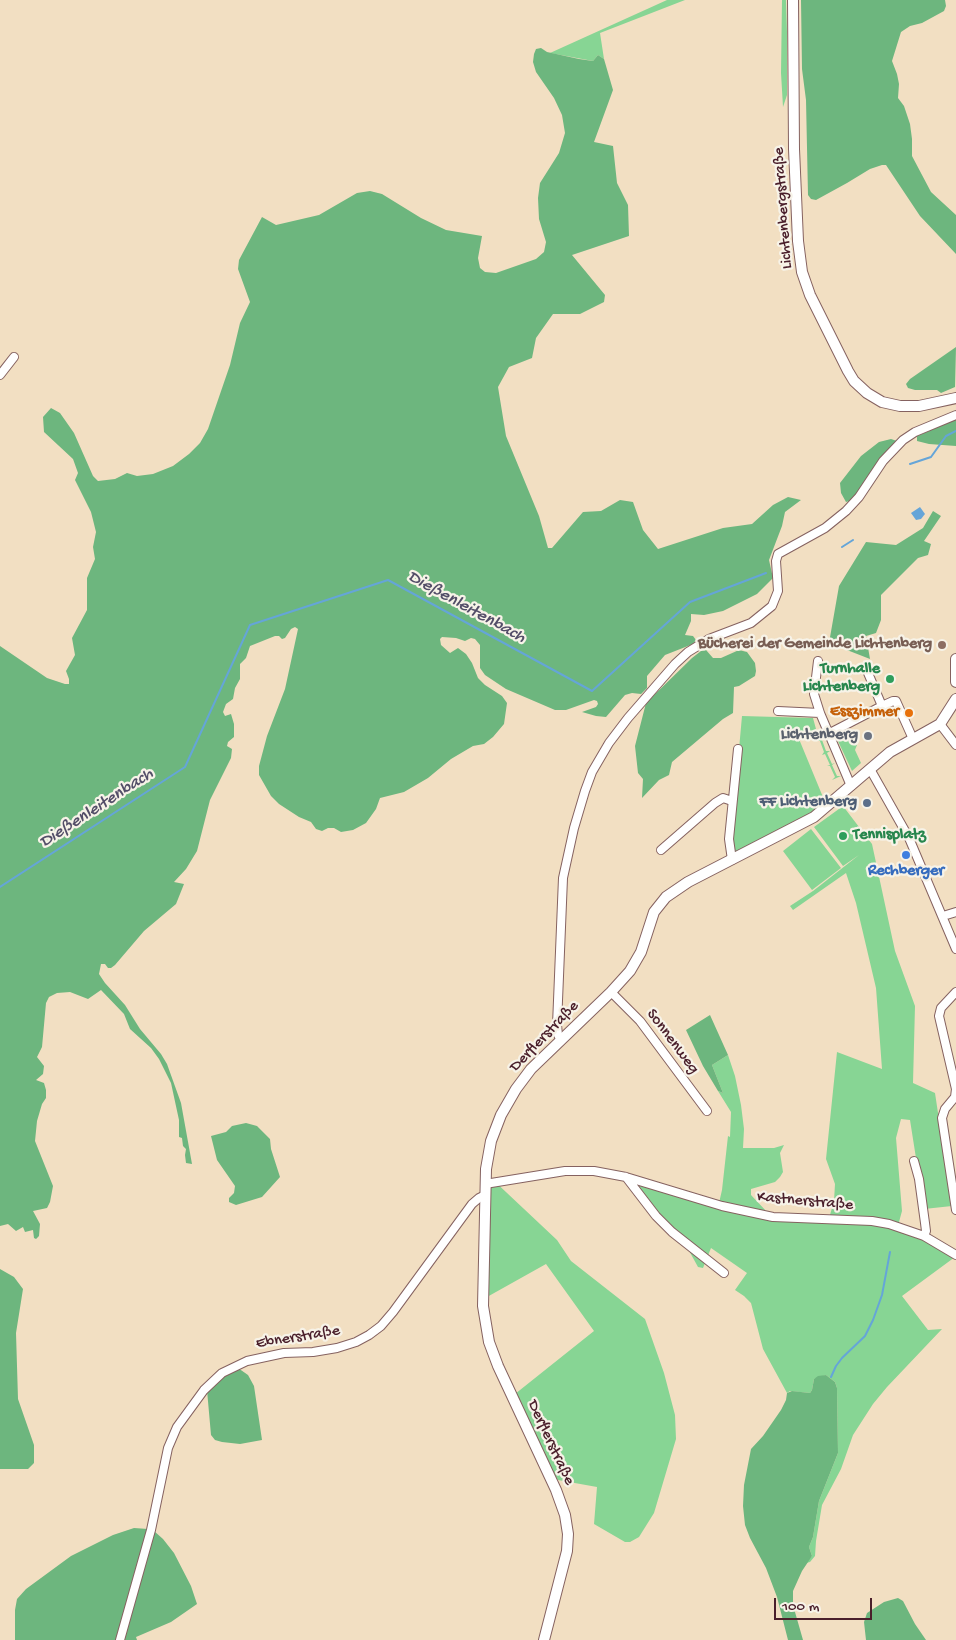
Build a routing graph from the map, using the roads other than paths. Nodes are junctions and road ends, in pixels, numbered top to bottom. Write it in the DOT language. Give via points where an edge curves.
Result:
graph roads {
  1 [pos="794,0"];
  2 [pos="14,357"];
  3 [pos="0,376"];
  4 [pos="956,398"];
  5 [pos="956,415"];
  6 [pos="956,660"];
  7 [pos="818,661"];
  8 [pos="868,673"];
  9 [pos="956,682"];
  10 [pos="956,699"];
  11 [pos="882,706"];
  12 [pos="778,711"];
  13 [pos="820,713"];
  14 [pos="940,724"];
  15 [pos="828,734"];
  16 [pos="913,739"];
  17 [pos="956,745"];
  18 [pos="738,749"];
  19 [pos="870,769"];
  20 [pos="851,786"];
  21 [pos="732,801"];
  22 [pos="661,850"];
  23 [pos="732,860"];
  24 [pos="956,912"];
  25 [pos="943,916"];
  26 [pos="956,949"];
  27 [pos="611,992"];
  28 [pos="956,992"];
  29 [pos="561,1040"];
  30 [pos="707,1111"];
  31 [pos="914,1161"];
  32 [pos="626,1177"];
  33 [pos="485,1184"];
  34 [pos="485,1195"];
  35 [pos="956,1210"];
  36 [pos="924,1236"];
  37 [pos="956,1255"];
  38 [pos="724,1273"];
  39 [pos="120,1640"];
  40 [pos="544,1640"];
  1 -- 4 [label="street, Lichtenbergstraße" via="798,241 802,272 810,295 848,371 867,394 900,406 919,406"];
  2 -- 3 [label="street"];
  5 -- 29 [label="street" via="903,440 846,511 819,532 778,554 778,591 772,606 751,623 709,639 688,652 618,730 601,756 585,791 562,878 557,1025"];
  6 -- 9 [label="street"];
  7 -- 13 [label="street" via="814,694"];
  8 -- 11 [label="street"];
  10 -- 14 [label="street, Derflerstraße"];
  11 -- 15 [label="street"];
  11 -- 16 [label="street" via="896,701"];
  12 -- 13 [label="street"];
  13 -- 15 [label="street"];
  14 -- 16 [label="street, Derflerstraße"];
  14 -- 17 [label="street"];
  15 -- 20 [label="street"];
  16 -- 19 [label="street, Derflerstraße"];
  18 -- 21 [label="street"];
  19 -- 20 [label="street, Derflerstraße"];
  19 -- 25 [label="street" via="909,838"];
  20 -- 23 [label="street, Derflerstraße" via="809,821"];
  21 -- 22 [label="street" via="722,798"];
  21 -- 23 [label="street" via="729,839"];
  23 -- 27 [label="street, Derflerstraße" via="681,886 662,901 652,917 637,959"];
  24 -- 25 [label="street"];
  25 -- 26 [label="street"];
  27 -- 29 [label="street, Derflerstraße"];
  27 -- 30 [label="street, Sonnenweg" via="640,1021"];
  28 -- 35 [label="street" via="941,1008 939,1016 956,1089 955,1097 942,1118"];
  29 -- 33 [label="street, Derflerstraße" via="528,1074 508,1102 491,1141"];
  31 -- 36 [label="street" via="920,1184"];
  32 -- 33 [label="street, Kastnerstraße" via="594,1171 565,1171"];
  32 -- 36 [label="street, Kastnerstraße" via="722,1206 773,1217 880,1222"];
  32 -- 38 [label="street" via="672,1232"];
  33 -- 34 [label="street, Derflerstraße"];
  34 -- 39 [label="street, Ebnerstraße" via="472,1204 393,1312 369,1335 328,1350 284,1353 247,1361 222,1373 204,1390 178,1427 168,1448 151,1530"];
  34 -- 40 [label="street, Derflerstraße" via="483,1306 489,1342 556,1490 566,1524 568,1544"];
  36 -- 37 [label="street, Kastnerstraße"];
}
